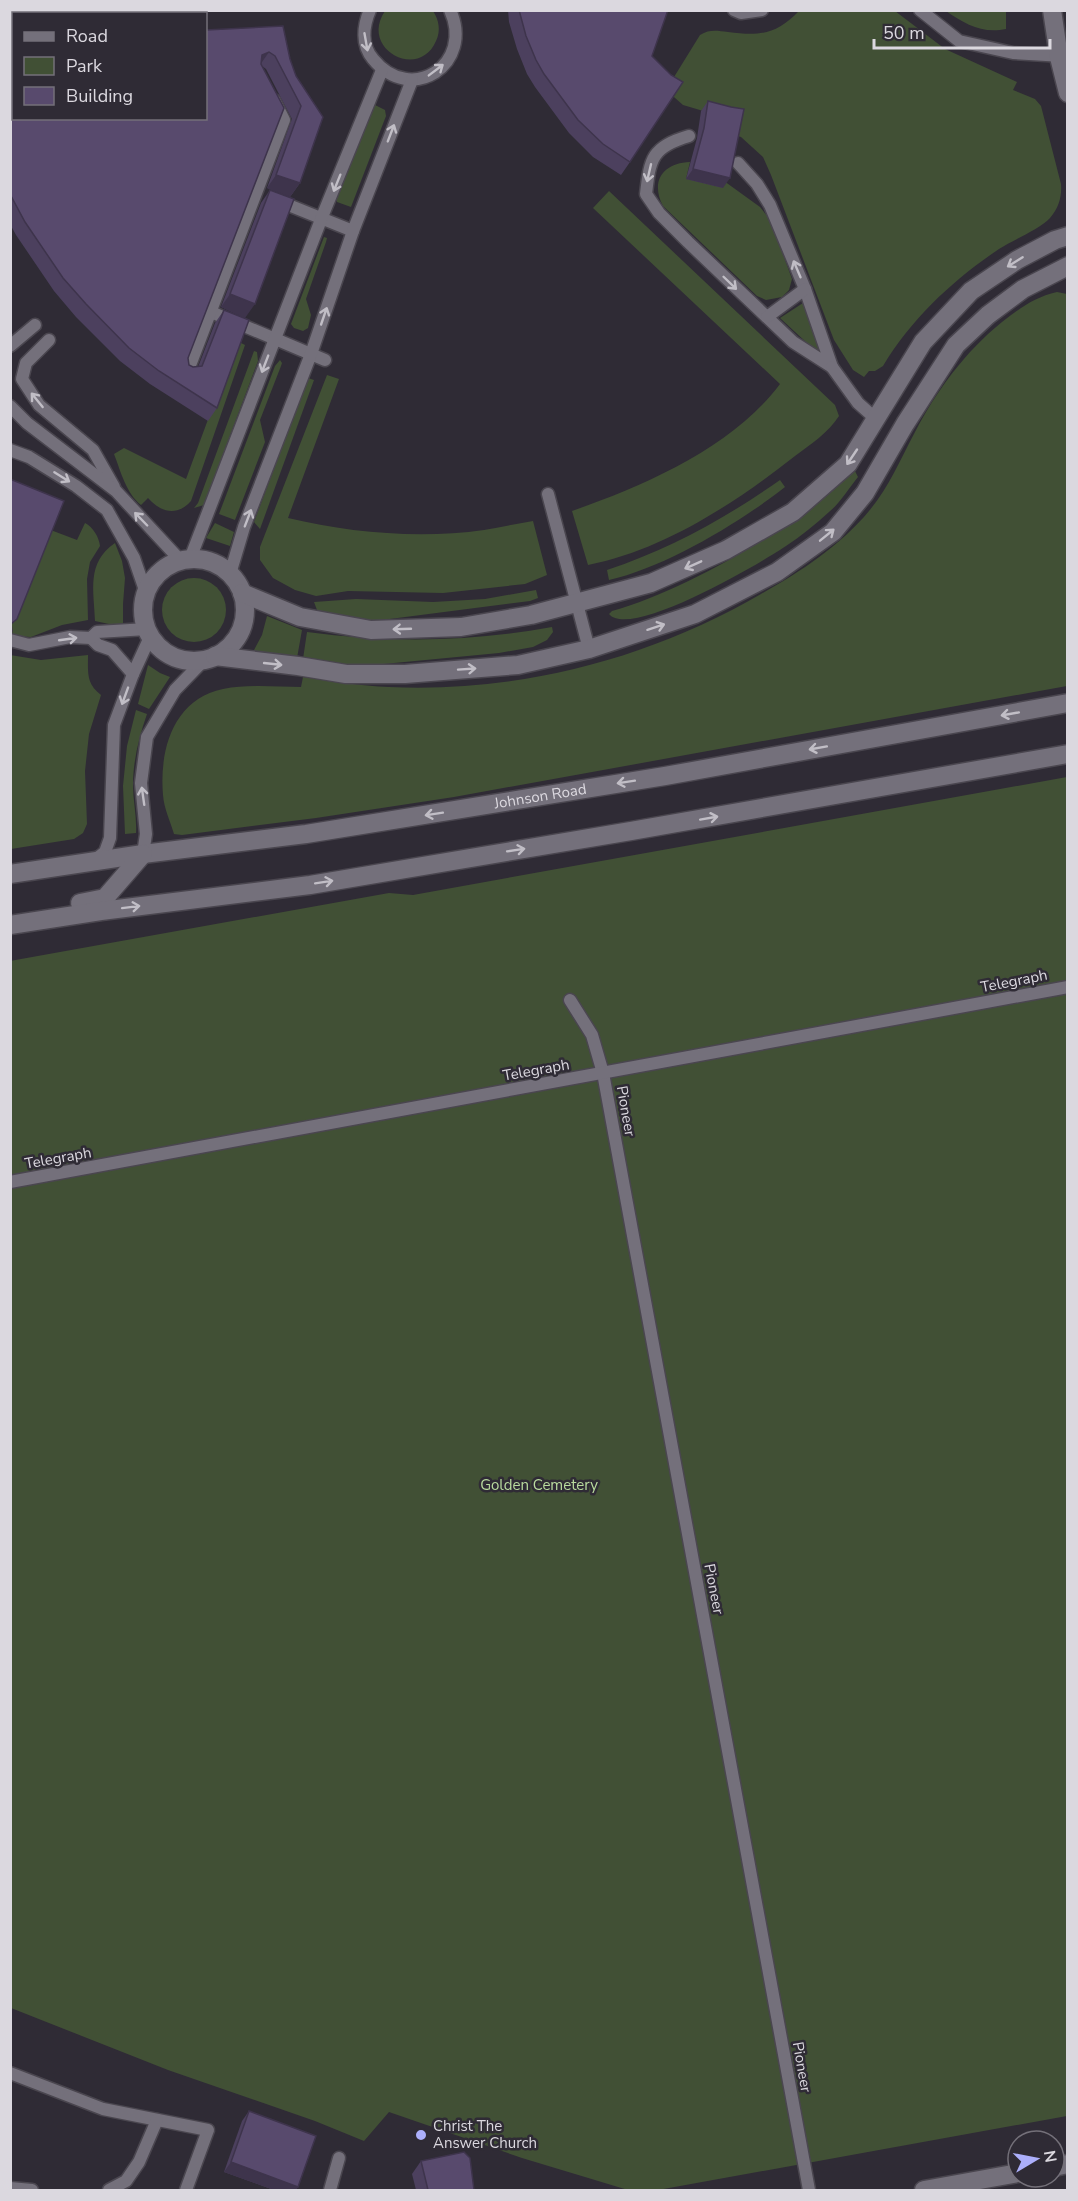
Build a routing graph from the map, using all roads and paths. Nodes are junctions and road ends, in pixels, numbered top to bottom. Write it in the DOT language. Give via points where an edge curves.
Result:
graph roads {
  1 [pos="370,10"];
  2 [pos="450,10"];
  3 [pos="734,10"];
  4 [pos="762,10"];
  5 [pos="920,10"];
  6 [pos="1052,10"];
  7 [pos="1063,56"];
  8 [pos="382,70"];
  9 [pos="412,80"];
  10 [pos="269,92"];
  11 [pos="1068,93"];
  12 [pos="689,136"];
  13 [pos="738,163"];
  14 [pos="257,193"];
  15 [pos="322,217"];
  16 [pos="353,231"];
  17 [pos="1068,236"];
  18 [pos="1068,266"];
  19 [pos="805,289"];
  20 [pos="210,312"];
  21 [pos="767,317"];
  22 [pos="35,325"];
  23 [pos="275,339"];
  24 [pos="49,340"];
  25 [pos="10,346"];
  26 [pos="311,354"];
  27 [pos="325,360"];
  28 [pos="832,367"];
  29 [pos="187,373"];
  30 [pos="10,406"];
  31 [pos="876,419"];
  32 [pos="898,435"];
  33 [pos="10,450"];
  34 [pos="116,490"];
  35 [pos="548,494"];
  36 [pos="186,560"];
  37 [pos="230,574"];
  38 [pos="146,592"];
  39 [pos="242,593"];
  40 [pos="578,604"];
  41 [pos="149,633"];
  42 [pos="91,638"];
  43 [pos="10,640"];
  44 [pos="589,649"];
  45 [pos="210,658"];
  46 [pos="133,674"];
  47 [pos="1068,703"];
  48 [pos="1068,754"];
  49 [pos="142,854"];
  50 [pos="92,862"];
  51 [pos="10,874"];
  52 [pos="10,919"];
  53 [pos="10,925"];
  54 [pos="1068,987"];
  55 [pos="570,1000"];
  56 [pos="603,1072"];
  57 [pos="10,1182"];
  58 [pos="10,2073"];
  59 [pos="157,2120"];
  60 [pos="339,2158"];
  61 [pos="1006,2175"];
  62 [pos="10,2188"];
  63 [pos="32,2190"];
  64 [pos="110,2190"];
  65 [pos="186,2190"];
  66 [pos="330,2190"];
  67 [pos="809,2190"];
  68 [pos="924,2190"];
  1 -- 8 [label="lane, one-way" via="364,38 368,54"];
  9 -- 2 [label="lane, one-way" via="428,77 453,52 455,21"];
  3 -- 4 [label="lane"];
  5 -- 7 [label="lane" via="959,41 1013,53"];
  6 -- 7 [label="street"];
  7 -- 11 [label="street"];
  8 -- 9 [label="lane" via="396,78"];
  8 -- 15 [label="lane, one-way"];
  16 -- 9 [label="lane, one-way"];
  10 -- 14 [label="lane" via="284,120"];
  12 -- 21 [label="lane, one-way" via="658,151 649,168 646,194 659,213"];
  19 -- 13 [label="lane, one-way" via="770,206"];
  14 -- 15 [label="lane"];
  14 -- 20 [label="lane"];
  15 -- 16 [label="lane"];
  15 -- 23 [label="lane"];
  26 -- 16 [label="lane, one-way"];
  17 -- 31 [label="street, one-way" via="1017,260 971,291 923,342"];
  18 -- 32 [label="street" via="1023,289 956,345"];
  19 -- 21 [label="lane"];
  19 -- 28 [label="lane"];
  20 -- 23 [label="lane"];
  20 -- 29 [label="lane"];
  21 -- 28 [label="lane" via="793,342"];
  22 -- 25 [label="lane"];
  23 -- 26 [label="lane"];
  23 -- 36 [label="lane, one-way"];
  34 -- 24 [label="lane, one-way" via="93,450 39,405 22,380 27,363"];
  26 -- 27 [label="lane"];
  37 -- 26 [label="lane, one-way" via="244,527"];
  28 -- 31 [label="lane" via="858,403"];
  30 -- 34 [label="lane"];
  31 -- 32 [label="street"];
  31 -- 40 [label="street, one-way" via="848,464 793,512 726,550 651,583"];
  44 -- 32 [label="street, one-way" via="695,614 777,572 833,532 865,493"];
  33 -- 38 [label="lane, one-way" via="67,480 107,510 134,558"];
  36 -- 34 [label="lane, one-way"];
  35 -- 40 [label="lane"];
  36 -- 37 [label="street" via="204,560"];
  36 -- 38 [label="street" via="161,571"];
  37 -- 39 [label="street"];
  38 -- 41 [label="street" via="144,621"];
  40 -- 39 [label="street, one-way" via="461,627 372,630 300,617"];
  39 -- 45 [label="street" via="243,625 225,650"];
  40 -- 44 [label="lane"];
  41 -- 42 [label="lane" via="97,632"];
  41 -- 45 [label="street" via="158,646 176,658"];
  41 -- 46 [label="lane"];
  43 -- 42 [label="lane, one-way" via="29,645 70,637"];
  42 -- 46 [label="lane" via="112,650"];
  45 -- 44 [label="street, one-way" via="346,674 405,674 518,665"];
  49 -- 45 [label="lane, one-way" via="146,834 141,783 147,736 175,690"];
  46 -- 50 [label="lane, one-way" via="114,725 110,838 105,852"];
  47 -- 49 [label="street, Johnson Road, one-way" via="653,778 306,834"];
  53 -- 48 [label="street, one-way" via="310,885"];
  49 -- 50 [label="street, Johnson Road"];
  49 -- 52 [label="street" via="105,898"];
  50 -- 51 [label="street, Johnson Road"];
  54 -- 56 [label="lane, Telegraph"];
  55 -- 56 [label="lane, Pioneer" via="592,1035"];
  56 -- 57 [label="lane, Telegraph"];
  56 -- 67 [label="lane, Pioneer"];
  58 -- 59 [label="lane" via="103,2109"];
  59 -- 64 [label="lane" via="139,2162 126,2181"];
  59 -- 65 [label="lane" via="208,2130"];
  60 -- 66 [label="lane"];
  61 -- 68 [label="street"];
  62 -- 63 [label="lane"];
}
